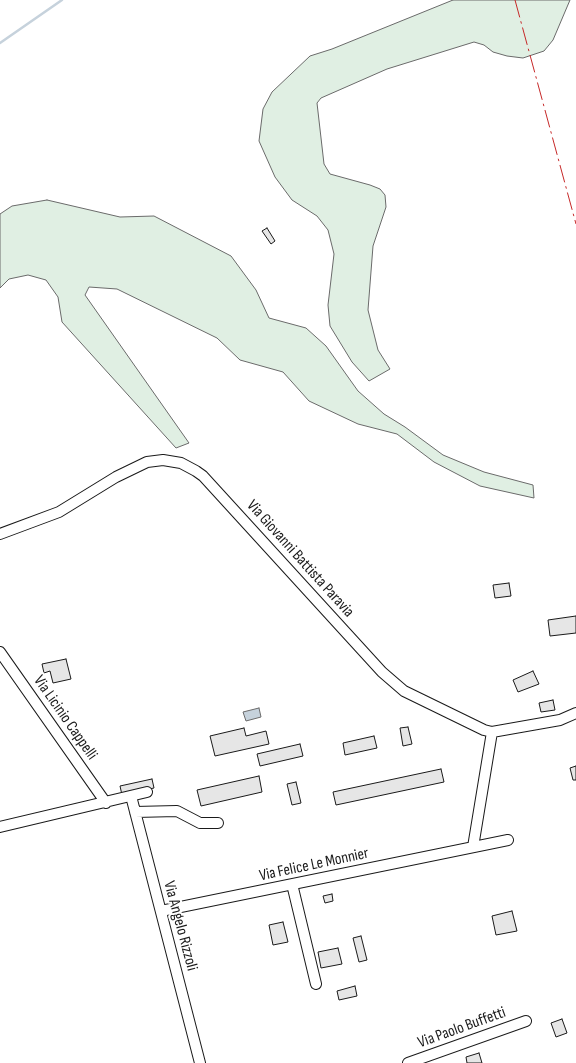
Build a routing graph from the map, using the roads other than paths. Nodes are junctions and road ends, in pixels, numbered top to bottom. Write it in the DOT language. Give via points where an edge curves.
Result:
graph roads {
  1 [pos="0,534"];
  2 [pos="0,652"];
  3 [pos="576,713"];
  4 [pos="492,732"];
  5 [pos="147,792"];
  6 [pos="131,796"];
  7 [pos="106,803"];
  8 [pos="135,812"];
  9 [pos="218,823"];
  10 [pos="0,827"];
  11 [pos="508,840"];
  12 [pos="474,847"];
  13 [pos="292,884"];
  14 [pos="161,911"];
  15 [pos="316,984"];
  16 [pos="526,1021"];
  17 [pos="200,1063"];
  18 [pos="408,1063"];
  1 -- 4 [label="street, Via Giovanni Battista Paravia" via="59,512 147,462 180,463 209,483 394,683 444,711"];
  2 -- 7 [label="street, Via Licinio Cappelli"];
  3 -- 4 [label="street" via="560,720"];
  4 -- 12 [label="street"];
  5 -- 6 [label="street"];
  6 -- 7 [label="street"];
  6 -- 8 [label="street, Via Angelo Rizzoli"];
  7 -- 10 [label="street"];
  8 -- 9 [label="street" via="177,811 200,822"];
  8 -- 14 [label="street, Via Angelo Rizzoli"];
  11 -- 12 [label="street, Via Felice Le Monnier"];
  12 -- 13 [label="street, Via Felice Le Monnier"];
  13 -- 14 [label="street, Via Felice Le Monnier"];
  13 -- 15 [label="street"];
  14 -- 17 [label="street, Via Angelo Rizzoli"];
  16 -- 18 [label="street, Via Paolo Buffetti"];
}
